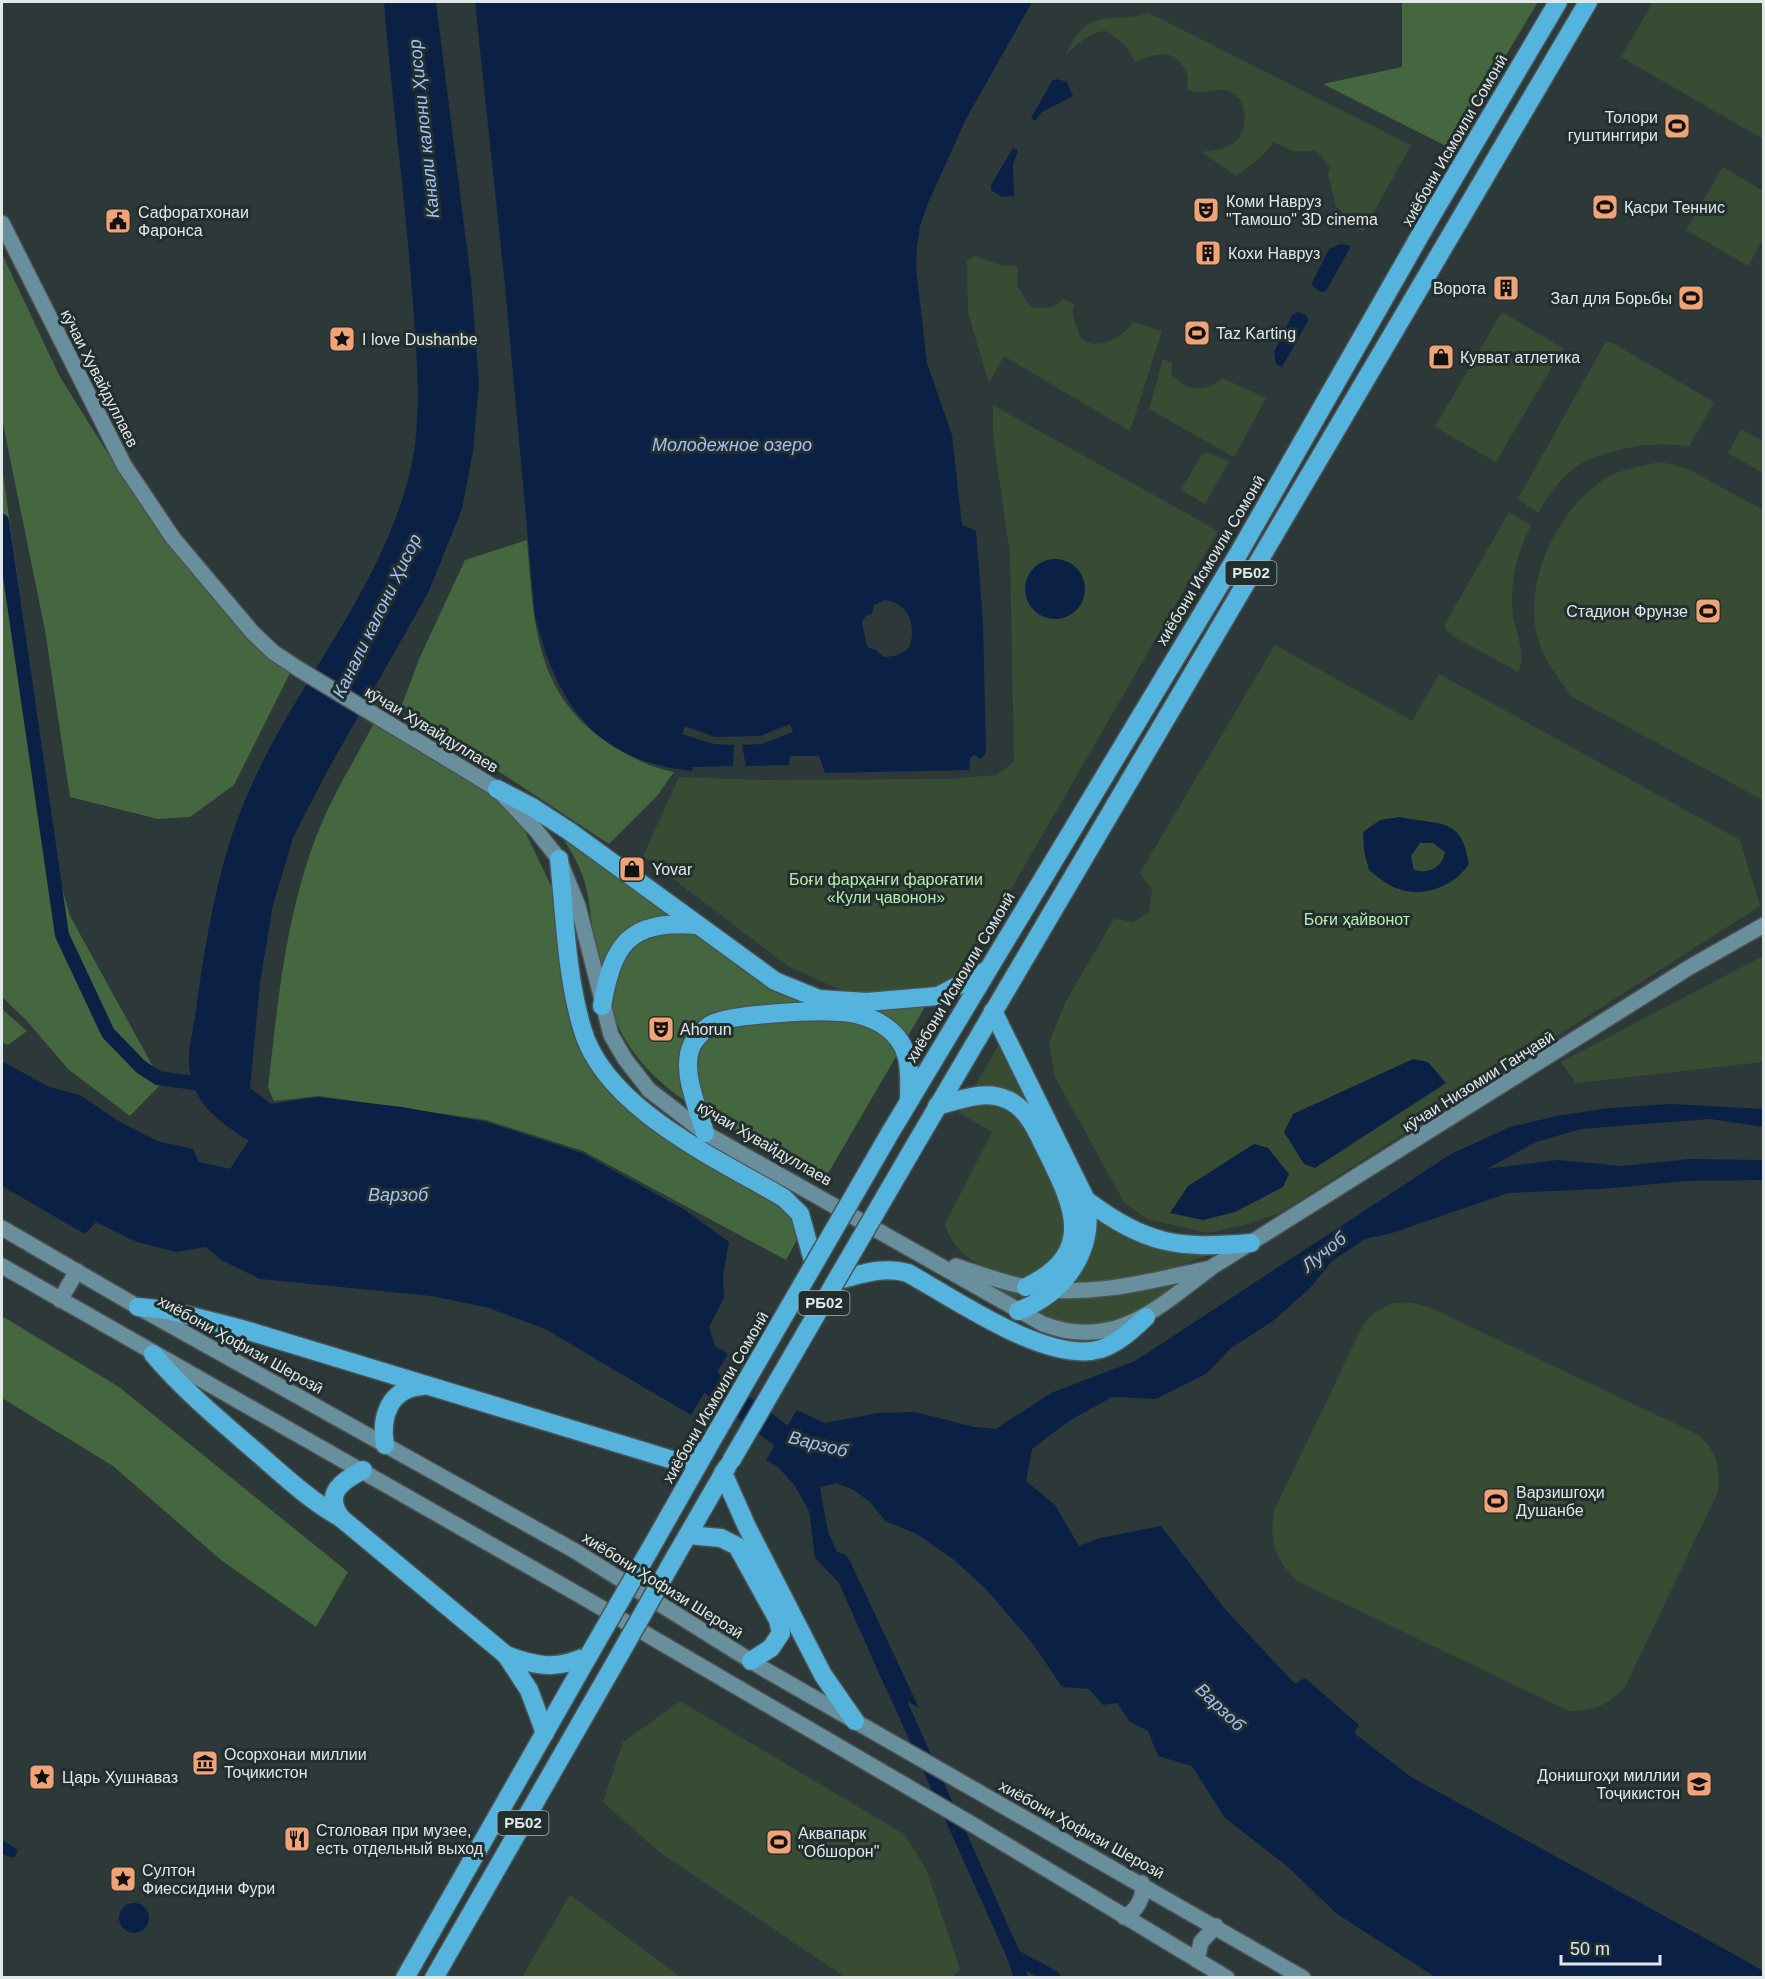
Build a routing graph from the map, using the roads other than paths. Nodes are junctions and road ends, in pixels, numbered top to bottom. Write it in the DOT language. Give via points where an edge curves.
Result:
graph roads {
  1 [pos="1558,2"];
  2 [pos="1588,2"];
  3 [pos="2,223"];
  4 [pos="497,789"];
  5 [pos="559,860"];
  6 [pos="1764,925"];
  7 [pos="697,926"];
  8 [pos="986,971"];
  9 [pos="602,1006"];
  10 [pos="993,1011"];
  11 [pos="909,1101"];
  12 [pos="937,1106"];
  13 [pos="705,1132"];
  14 [pos="1086,1200"];
  15 [pos="2,1228"];
  16 [pos="1251,1244"];
  17 [pos="930,1258"];
  18 [pos="814,1264"];
  19 [pos="2,1266"];
  20 [pos="1212,1267"];
  21 [pos="77,1271"];
  22 [pos="837,1280"];
  23 [pos="1026,1287"];
  24 [pos="1055,1291"];
  25 [pos="60,1300"];
  26 [pos="138,1307"];
  27 [pos="1018,1311"];
  28 [pos="1146,1317"];
  29 [pos="153,1354"];
  30 [pos="423,1386"];
  31 [pos="385,1445"];
  32 [pos="708,1447"];
  33 [pos="676,1461"];
  34 [pos="727,1467"];
  35 [pos="363,1470"];
  36 [pos="681,1493"];
  37 [pos="341,1518"];
  38 [pos="688,1535"];
  39 [pos="506,1655"];
  40 [pos="589,1655"];
  41 [pos="751,1661"];
  42 [pos="855,1721"];
  43 [pos="545,1733"];
  44 [pos="1142,1883"];
  45 [pos="1124,1917"];
  46 [pos="1216,1926"];
  47 [pos="1197,1960"];
  48 [pos="405,1977"];
  49 [pos="435,1977"];
  50 [pos="1227,1977"];
  51 [pos="1304,1977"];
  1 -- 8 [label="highway, хиёбони Исмоили Сомонӣ / РБ02" via="1240,551"];
  2 -- 10 [label="highway, РБ02"];
  3 -- 4 [label="main road, кӯчаи Хувайдуллаев" via="124,465 173,538 244,624 273,652 297,668"];
  4 -- 5 [label="main road, кӯчаи Хувайдуллаев"];
  4 -- 7 [label="highway" via="569,831"];
  5 -- 9 [label="main road, кӯчаи Хувайдуллаев" via="578,906"];
  5 -- 18 [label="highway" via="567,951 582,1030 595,1056 647,1117 784,1198 800,1214"];
  6 -- 16 [label="main road, кӯчаи Низомии Ганҷавӣ"];
  7 -- 8 [label="highway" via="775,981 819,999 867,1002 938,996"];
  7 -- 9 [label="highway" via="668,923 629,938 614,956"];
  8 -- 11 [label="highway, хиёбони Исмоили Сомонӣ / РБ02"];
  9 -- 13 [label="main road, кӯчаи Хувайдуллаев" via="611,1035 649,1090"];
  10 -- 12 [label="highway, РБ02"];
  10 -- 14 [label="highway"];
  11 -- 13 [label="highway" via="910,1065 906,1051 884,1025 867,1017 840,1012 728,1018 709,1025 692,1045 689,1068"];
  11 -- 18 [label="highway, хиёбони Исмоили Сомонӣ / РБ02, bridge"];
  12 -- 22 [label="highway, РБ02, bridge"];
  12 -- 23 [label="highway" via="978,1095 1009,1100 1035,1127 1069,1196 1074,1234 1064,1258 1051,1274"];
  13 -- 17 [label="main road, кӯчаи Хувайдуллаев"];
  14 -- 16 [label="highway" via="1153,1240 1185,1246"];
  14 -- 24 [label="highway" via="1086,1239 1079,1258"];
  15 -- 21 [label="main road, хиёбони Ҳофизи Шерозӣ"];
  16 -- 20 [label="main road, кӯчаи Низомии Ганҷавӣ"];
  17 -- 23 [label="main road, кӯчаи Хувайдуллаев"];
  17 -- 27 [label="main road, кӯчаи Хувайдуллаев"];
  18 -- 32 [label="highway, хиёбони Исмоили Сомонӣ / РБ02, bridge"];
  19 -- 25 [label="main road"];
  20 -- 24 [label="main road, кӯчаи Хувайдуллаев" via="1103,1290"];
  20 -- 28 [label="main road, кӯчаи Хувайдуллаев"];
  21 -- 25 [label="main road"];
  21 -- 26 [label="main road, хиёбони Ҳофизи Шерозӣ"];
  22 -- 28 [label="highway" via="876,1269 900,1271 1033,1342 1082,1352 1103,1348 1126,1336"];
  22 -- 34 [label="highway, РБ02, bridge"];
  23 -- 24 [label="main road, кӯчаи Хувайдуллаев"];
  24 -- 27 [label="highway"];
  25 -- 29 [label="main road"];
  26 -- 30 [label="highway" via="189,1314"];
  26 -- 31 [label="main road, хиёбони Ҳофизи Шерозӣ"];
  27 -- 28 [label="main road, кӯчаи Хувайдуллаев" via="1063,1331 1087,1333"];
  29 -- 35 [label="main road"];
  29 -- 37 [label="highway" via="183,1389 314,1501"];
  30 -- 31 [label="highway" via="403,1390 387,1409 382,1426"];
  30 -- 33 [label="highway"];
  31 -- 41 [label="main road, хиёбони Ҳофизи Шерозӣ" via="575,1551"];
  32 -- 33 [label="highway"];
  32 -- 36 [label="highway, хиёбони Исмоили Сомонӣ / РБ02"];
  33 -- 36 [label="highway" via="682,1473"];
  34 -- 38 [label="highway, РБ02"];
  34 -- 42 [label="highway" via="747,1527 823,1676"];
  35 -- 37 [label="highway" via="343,1482 335,1493 333,1505"];
  35 -- 45 [label="main road" via="919,1793"];
  36 -- 40 [label="highway, хиёбони Исмоили Сомонӣ / РБ02, bridge"];
  37 -- 39 [label="highway"];
  38 -- 41 [label="highway" via="721,1538 737,1546 778,1620 781,1633 776,1642"];
  38 -- 49 [label="highway, РБ02, bridge"];
  39 -- 40 [label="highway" via="545,1667 564,1665"];
  39 -- 43 [label="highway" via="529,1690"];
  40 -- 43 [label="highway, хиёбони Исмоили Сомонӣ / РБ02"];
  41 -- 42 [label="main road, хиёбони Ҳофизи Шерозӣ"];
  42 -- 44 [label="main road, хиёбони Ҳофизи Шерозӣ"];
  43 -- 48 [label="highway, хиёбони Исмоили Сомонӣ / РБ02"];
  44 -- 45 [label="main road" via="1137,1905"];
  44 -- 46 [label="main road, хиёбони Ҳофизи Шерозӣ"];
  45 -- 47 [label="main road"];
  46 -- 47 [label="main road" via="1201,1942"];
  46 -- 51 [label="main road, хиёбони Ҳофизи Шерозӣ"];
  47 -- 50 [label="main road"];
}
